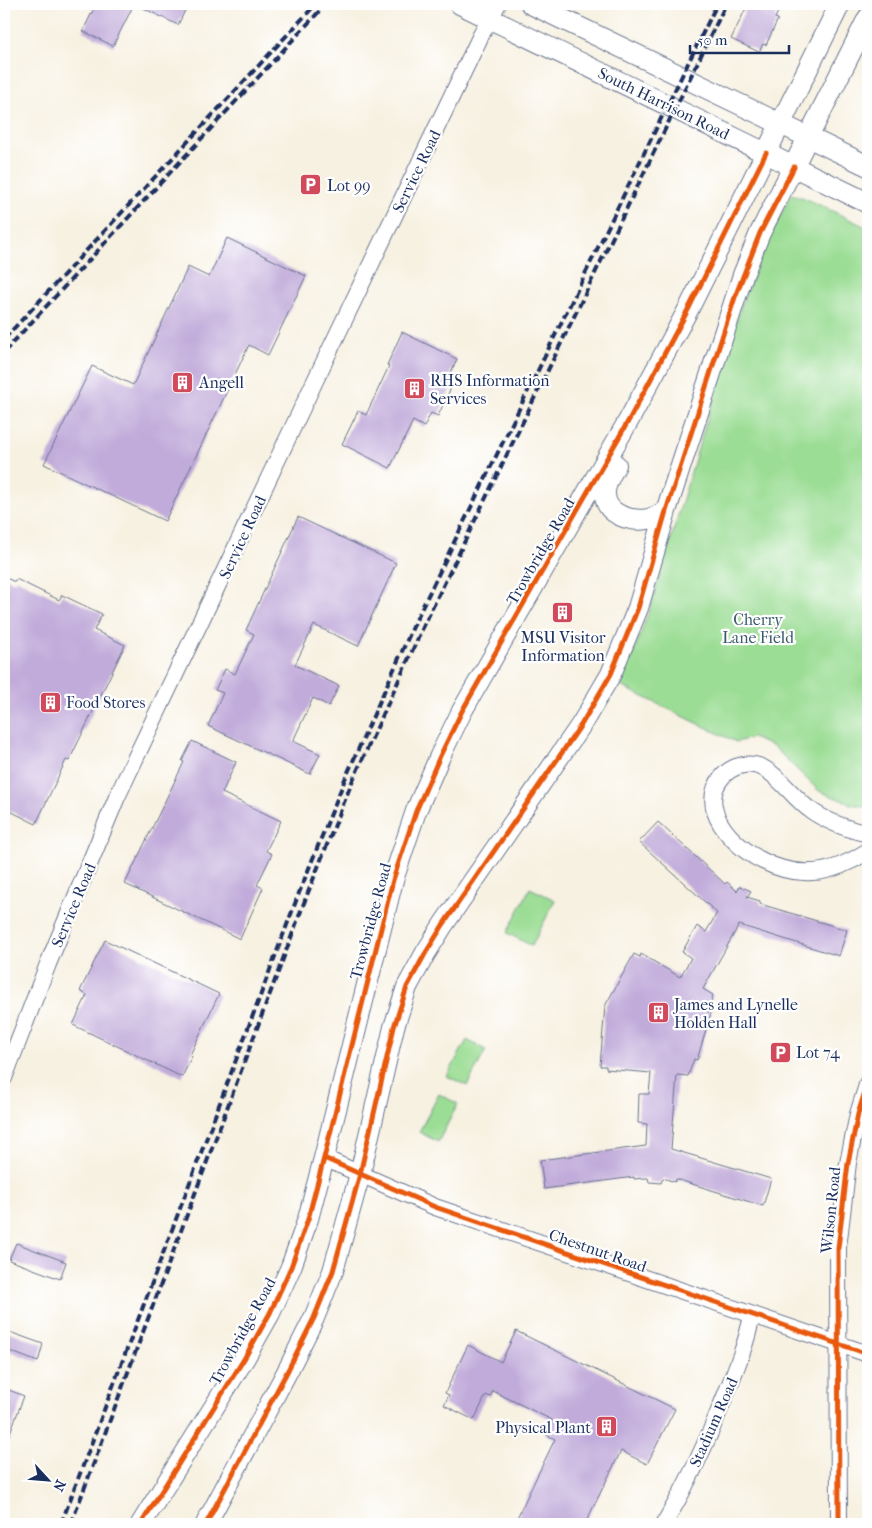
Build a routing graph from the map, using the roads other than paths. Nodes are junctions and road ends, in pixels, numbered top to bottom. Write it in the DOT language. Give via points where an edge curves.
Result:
graph roads {
  1 [pos="460,4"];
  2 [pos="531,4"];
  3 [pos="840,4"];
  4 [pos="494,11"];
  5 [pos="868,18"];
  6 [pos="780,124"];
  7 [pos="809,138"];
  8 [pos="766,153"];
  9 [pos="868,166"];
  10 [pos="794,167"];
  11 [pos="868,203"];
  12 [pos="690,306"];
  13 [pos="666,511"];
  14 [pos="868,834"];
  15 [pos="868,851"];
  16 [pos="4,1078"];
  17 [pos="868,1082"];
  18 [pos="324,1158"];
  19 [pos="360,1174"];
  20 [pos="752,1315"];
  21 [pos="838,1344"];
  22 [pos="868,1354"];
  23 [pos="141,1524"];
  24 [pos="206,1524"];
  25 [pos="664,1524"];
  26 [pos="839,1524"];
  1 -- 4 [label="street, South Harrison Road"];
  2 -- 6 [label="street, South Harrison Road"];
  3 -- 6 [label="street, Trowbridge Road"];
  4 -- 8 [label="street, South Harrison Road"];
  4 -- 16 [label="street, Service Road" via="118,797"];
  5 -- 7 [label="street"];
  6 -- 7 [label="street, South Harrison Road"];
  6 -- 8 [label="street, Trowbridge Road"];
  7 -- 9 [label="street, South Harrison Road"];
  7 -- 10 [label="street"];
  8 -- 10 [label="street, South Harrison Road"];
  8 -- 12 [label="street, Trowbridge Road"];
  10 -- 11 [label="street, South Harrison Road"];
  10 -- 13 [label="street" via="760,233 743,275"];
  12 -- 13 [label="street" via="678,353 608,480 605,494 607,504 618,515 633,520 650,519"];
  12 -- 18 [label="street, Trowbridge Road" via="630,418 462,711 416,810 392,880"];
  13 -- 19 [label="street" via="638,608 611,674 581,725 443,925 408,987 394,1027"];
  14 -- 15 [label="street" via="849,829 811,810 769,771 754,765 735,767 717,782 713,810 730,837 752,855 779,867 813,872 843,864"];
  17 -- 21 [label="street, Wilson Road" via="853,1138 840,1218"];
  18 -- 19 [label="street, Chestnut Road"];
  18 -- 23 [label="street, Trowbridge Road" via="305,1227 270,1313"];
  19 -- 20 [label="street, Chestnut Road" via="435,1207"];
  19 -- 24 [label="street" via="334,1271 314,1318"];
  20 -- 21 [label="street, Chestnut Road"];
  20 -- 25 [label="street, Stadium Road" via="741,1356 710,1434"];
  21 -- 22 [label="street, Chestnut Road"];
  21 -- 26 [label="street, Wilson Road"];
}
